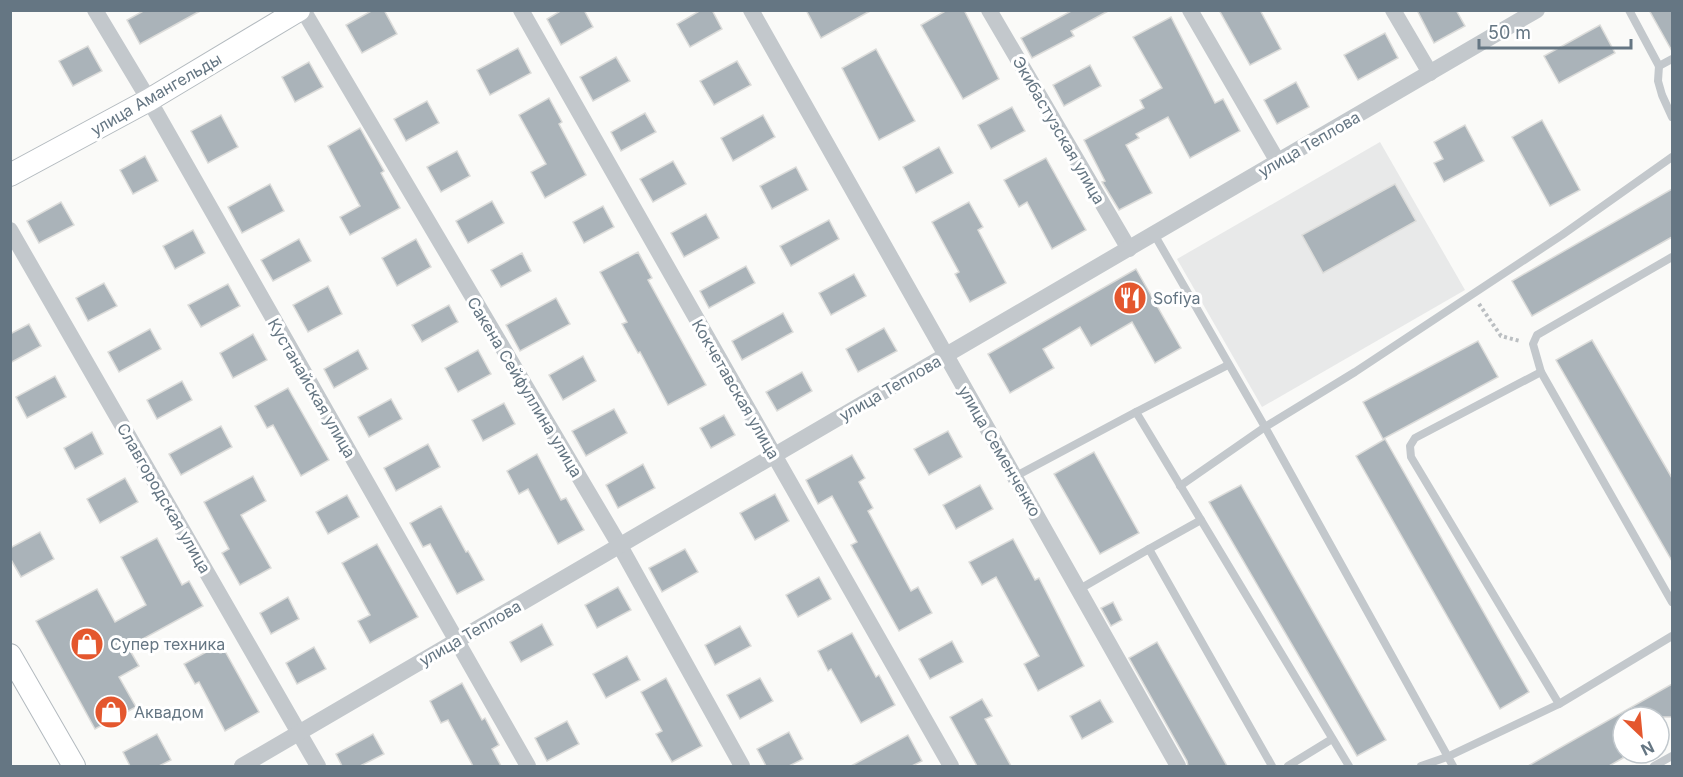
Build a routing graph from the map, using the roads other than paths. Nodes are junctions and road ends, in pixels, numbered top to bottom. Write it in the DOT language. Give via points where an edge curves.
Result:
graph roads {
  1 [pos="95,10"];
  2 [pos="301,10"];
  3 [pos="521,10"];
  4 [pos="751,10"];
  5 [pos="989,10"];
  6 [pos="1190,10"];
  7 [pos="1393,10"];
  8 [pos="1537,10"];
  9 [pos="1629,10"];
  10 [pos="1672,59"];
  11 [pos="1659,66"];
  12 [pos="1430,74"];
  13 [pos="149,100"];
  14 [pos="1672,117"];
  15 [pos="1672,157"];
  16 [pos="1278,162"];
  17 [pos="10,175"];
  18 [pos="10,230"];
  19 [pos="1154,234"];
  20 [pos="1129,249"];
  21 [pos="1672,257"];
  22 [pos="946,356"];
  23 [pos="1228,365"];
  24 [pos="1541,372"];
  25 [pos="1136,412"];
  26 [pos="1265,427"];
  27 [pos="774,456"];
  28 [pos="1014,477"];
  29 [pos="1180,486"];
  30 [pos="1201,520"];
  31 [pos="620,546"];
  32 [pos="1149,549"];
  33 [pos="1078,590"];
  34 [pos="1672,602"];
  35 [pos="1672,636"];
  36 [pos="456,641"];
  37 [pos="10,655"];
  38 [pos="1559,704"];
  39 [pos="299,733"];
  40 [pos="1332,739"];
  41 [pos="1672,756"];
  42 [pos="1448,757"];
  43 [pos="74,766"];
  44 [pos="242,766"];
  45 [pos="318,766"];
  46 [pos="528,766"];
  47 [pos="742,766"];
  48 [pos="951,766"];
  49 [pos="1178,766"];
  50 [pos="1272,766"];
  51 [pos="1288,766"];
  52 [pos="1349,766"];
  53 [pos="1421,766"];
  54 [pos="1453,766"];
  55 [pos="1654,766"];
  1 -- 13 [label="street, Кустанайская улица"];
  2 -- 13 [label="main road, улица Амангельды"];
  2 -- 31 [label="street, Сакена Сейфуллина улица"];
  3 -- 27 [label="street, Кокчетавская улица"];
  4 -- 22 [label="street, улица Семенченко"];
  5 -- 20 [label="street, Экибастузская улица"];
  6 -- 16 [label="street"];
  7 -- 12 [label="street"];
  8 -- 12 [label="street, улица Теплова"];
  9 -- 11 [label="lane"];
  10 -- 11 [label="lane"];
  11 -- 14 [label="lane" via="1658,81"];
  12 -- 16 [label="street, улица Теплова"];
  13 -- 17 [label="main road, улица Амангельды"];
  13 -- 36 [label="street, Кустанайская улица"];
  15 -- 26 [label="lane" via="1562,236"];
  16 -- 19 [label="street, улица Теплова"];
  18 -- 39 [label="street, Славгородская улица"];
  19 -- 20 [label="street, улица Теплова"];
  19 -- 23 [label="lane"];
  20 -- 22 [label="street, улица Теплова"];
  21 -- 24 [label="lane" via="1537,336 1533,344"];
  22 -- 27 [label="street, улица Теплова"];
  22 -- 28 [label="street, улица Семенченко"];
  23 -- 25 [label="lane"];
  23 -- 26 [label="lane"];
  24 -- 34 [label="lane"];
  24 -- 38 [label="lane" via="1415,438 1410,446 1411,457"];
  25 -- 28 [label="lane"];
  25 -- 29 [label="lane"];
  26 -- 29 [label="lane"];
  26 -- 42 [label="lane"];
  27 -- 31 [label="street, улица Теплова"];
  27 -- 48 [label="street, Кокчетавская улица"];
  28 -- 33 [label="street, улица Семенченко"];
  29 -- 30 [label="lane"];
  30 -- 32 [label="lane"];
  30 -- 40 [label="lane"];
  31 -- 36 [label="street, улица Теплова"];
  31 -- 47 [label="street, Сакена Сейфуллина улица"];
  32 -- 33 [label="lane"];
  32 -- 50 [label="lane"];
  33 -- 49 [label="street, улица Семенченко"];
  35 -- 38 [label="lane"];
  36 -- 39 [label="street, улица Теплова"];
  36 -- 46 [label="street, Кустанайская улица"];
  37 -- 43 [label="main road"];
  38 -- 42 [label="lane"];
  39 -- 44 [label="street, улица Теплова"];
  39 -- 45 [label="street, Славгородская улица"];
  40 -- 51 [label="lane"];
  40 -- 52 [label="lane"];
  41 -- 55 [label="lane"];
  42 -- 53 [label="lane"];
  42 -- 54 [label="lane"];
}
